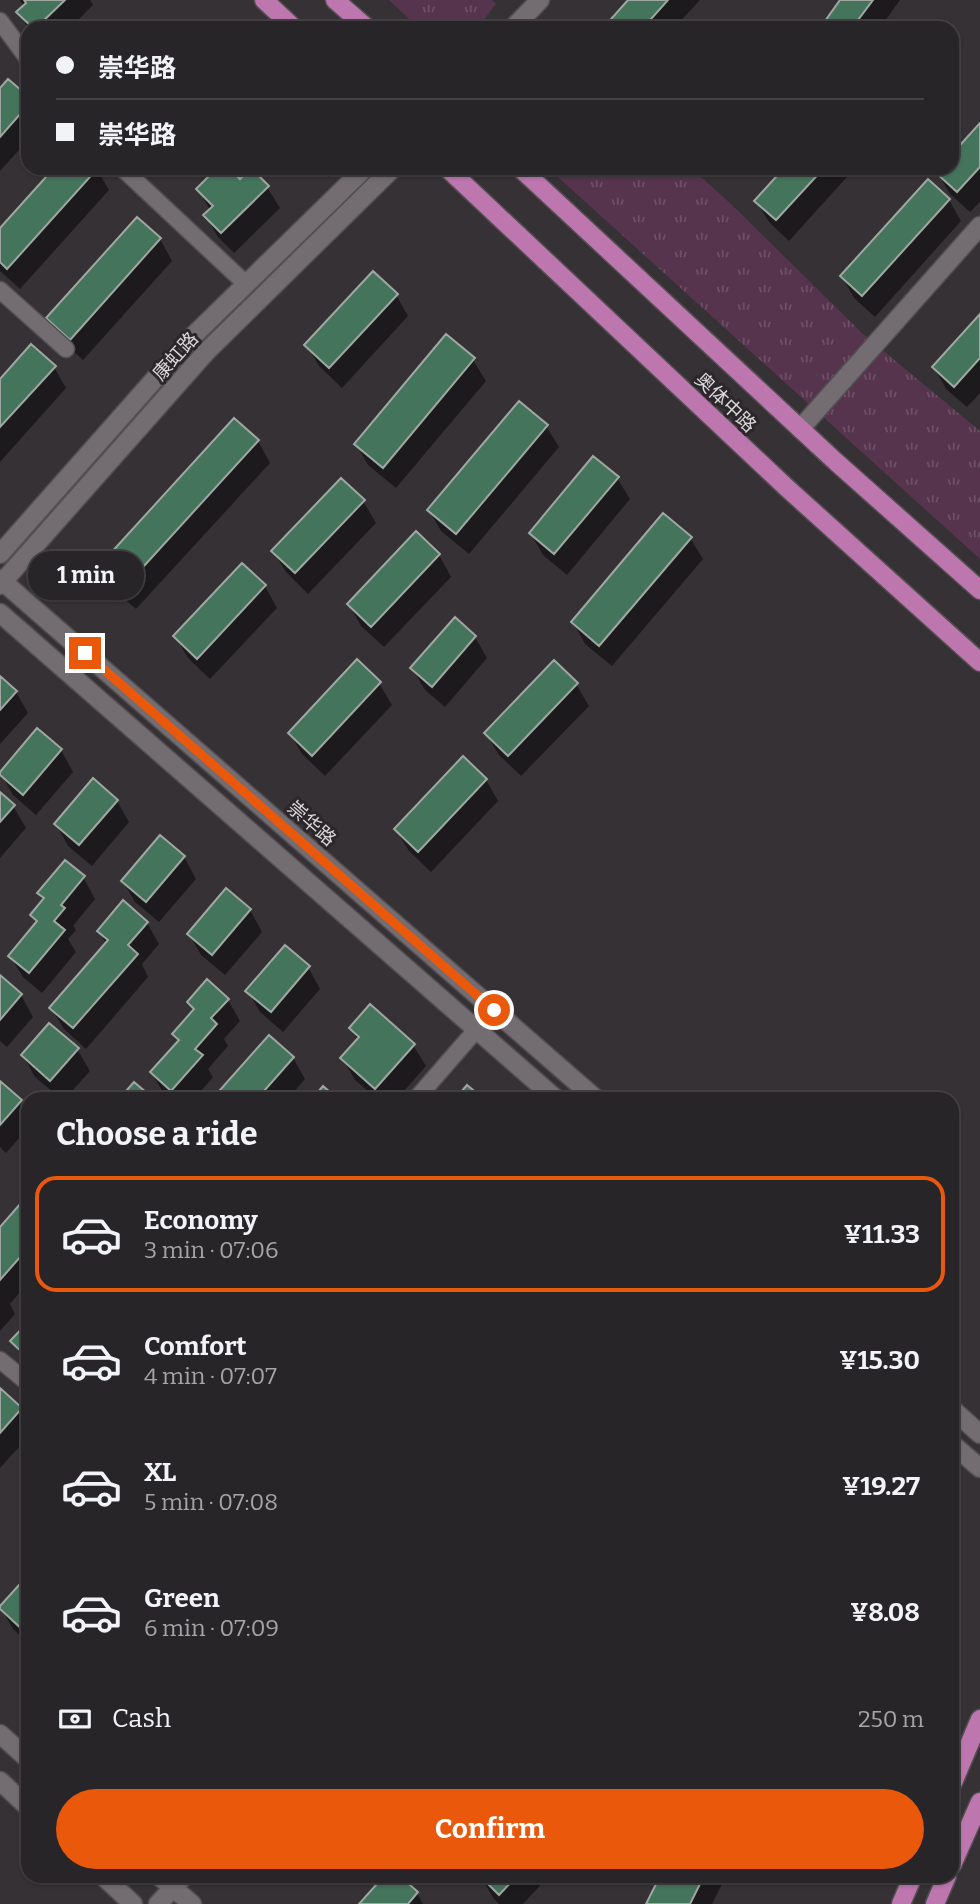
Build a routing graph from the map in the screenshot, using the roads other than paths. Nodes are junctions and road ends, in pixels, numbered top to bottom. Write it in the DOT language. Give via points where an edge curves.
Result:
graph roads {
  1 [pos="264,0"];
  2 [pos="335,0"];
  3 [pos="540,0"];
  4 [pos="0,21"];
  5 [pos="286,21"];
  6 [pos="359,21"];
  7 [pos="520,21"];
  8 [pos="21,50"];
  9 [pos="129,175"];
  10 [pos="358,175"];
  11 [pos="386,175"];
  12 [pos="454,175"];
  13 [pos="528,175"];
  14 [pos="980,226"];
  15 [pos="246,284"];
  16 [pos="0,290"];
  17 [pos="66,349"];
  18 [pos="800,429"];
  19 [pos="0,554"];
  20 [pos="1,581"];
  21 [pos="980,590"];
  22 [pos="0,613"];
  23 [pos="980,662"];
  24 [pos="476,1030"];
  25 [pos="422,1092"];
  26 [pos="547,1092"];
  27 [pos="588,1092"];
  28 [pos="0,1360"];
  29 [pos="21,1377"];
  30 [pos="959,1415"];
  31 [pos="980,1434"];
  32 [pos="959,1450"];
  33 [pos="980,1468"];
  34 [pos="980,1719"];
  35 [pos="0,1734"];
  36 [pos="21,1753"];
  37 [pos="959,1768"];
  38 [pos="0,1781"];
  39 [pos="21,1800"];
  40 [pos="980,1802"];
  41 [pos="959,1849"];
  42 [pos="110,1883"];
  43 [pos="178,1883"];
  44 [pos="180,1883"];
  45 [pos="910,1883"];
  46 [pos="944,1883"];
  47 [pos="133,1904"];
  48 [pos="158,1904"];
  49 [pos="192,1904"];
  50 [pos="901,1904"];
  51 [pos="934,1904"];
  1 -- 5 [label="main road"];
  2 -- 6 [label="main road"];
  3 -- 7 [label="main road"];
  4 -- 8 [label="street"];
  9 -- 15 [label="street"];
  10 -- 15 [label="main road, 康虹路"];
  11 -- 20 [label="main road, 康虹路" via="206,352"];
  12 -- 23 [label="main road, 奥体中路"];
  13 -- 18 [label="main road, 奥体中路"];
  14 -- 18 [label="main road"];
  15 -- 19 [label="main road, 康虹路" via="191,338"];
  16 -- 17 [label="street"];
  18 -- 21 [label="main road, 奥体中路"];
  20 -- 27 [label="main road, 崇华路"];
  22 -- 24 [label="main road"];
  24 -- 25 [label="street"];
  24 -- 26 [label="main road"];
  28 -- 29 [label="street"];
  30 -- 31 [label="main road"];
  32 -- 33 [label="main road"];
  34 -- 37 [label="main road"];
  35 -- 36 [label="main road"];
  38 -- 39 [label="main road"];
  40 -- 41 [label="main road"];
  42 -- 47 [label="main road"];
  43 -- 48 [label="main road"];
  44 -- 49 [label="main road"];
  45 -- 50 [label="main road"];
  46 -- 51 [label="main road"];
}
